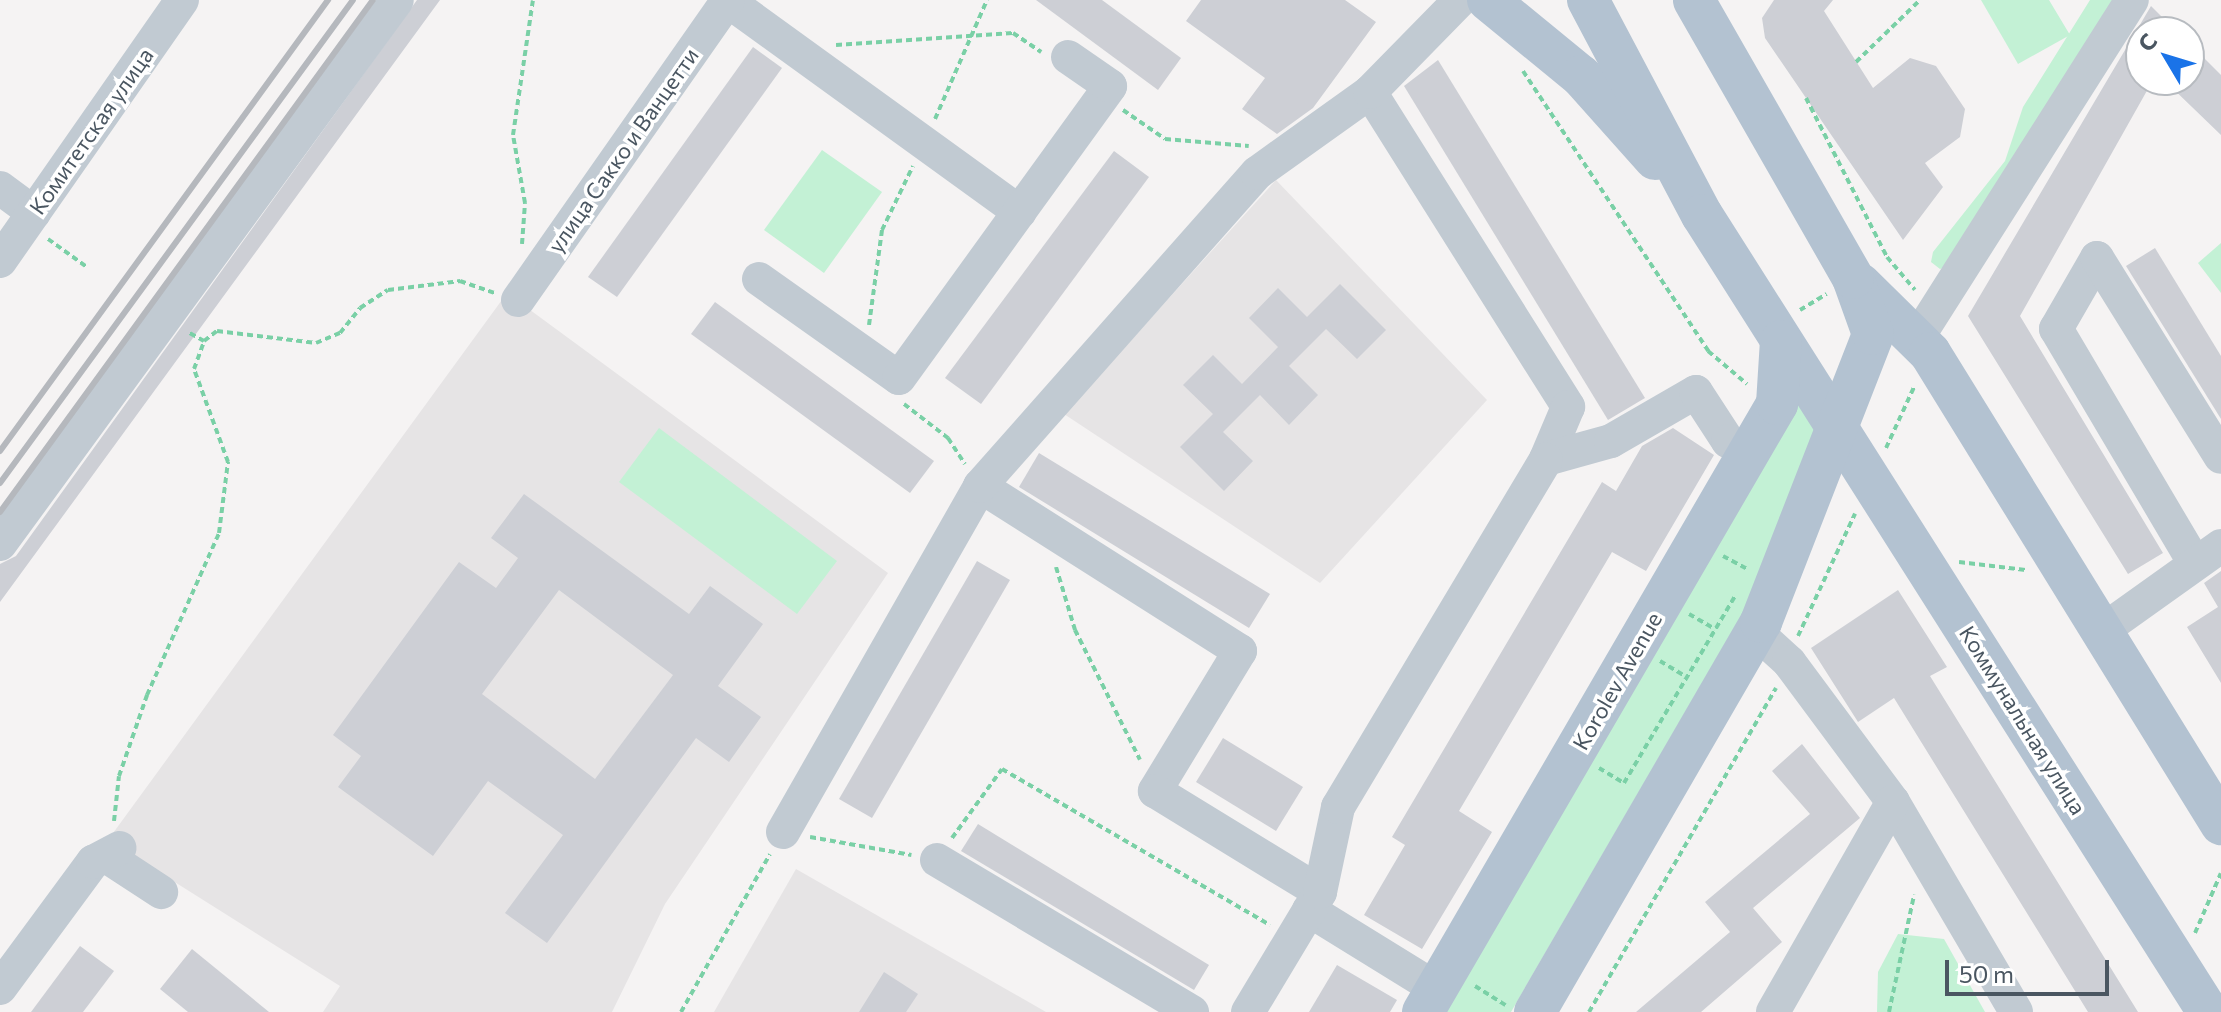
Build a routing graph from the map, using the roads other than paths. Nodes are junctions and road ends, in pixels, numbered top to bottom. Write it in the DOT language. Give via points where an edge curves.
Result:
graph roads {
  1 [pos="182,0"];
  2 [pos="397,0"];
  3 [pos="1460,0"];
  4 [pos="1488,0"];
  5 [pos="1588,0"];
  6 [pos="1604,0"];
  7 [pos="2132,0"];
  8 [pos="728,1"];
  9 [pos="1695,6"];
  10 [pos="1060,59"];
  11 [pos="1630,71"];
  12 [pos="1370,92"];
  13 [pos="0,188"];
  14 [pos="1020,212"];
  15 [pos="1702,215"];
  16 [pos="35,222"];
  17 [pos="0,261"];
  18 [pos="1870,267"];
  19 [pos="759,279"];
  20 [pos="518,300"];
  21 [pos="1918,337"];
  22 [pos="1781,341"];
  23 [pos="1841,426"];
  24 [pos="1750,453"];
  25 [pos="2221,457"];
  26 [pos="1546,459"];
  27 [pos="980,486"];
  28 [pos="0,544"];
  29 [pos="2208,554"];
  30 [pos="2106,628"];
  31 [pos="1736,631"];
  32 [pos="1893,802"];
  33 [pos="2221,824"];
  34 [pos="783,832"];
  35 [pos="937,860"];
  36 [pos="161,892"];
  37 [pos="1315,901"];
  38 [pos="0,988"];
  39 [pos="1430,1000"];
  40 [pos="1192,1012"];
  41 [pos="1248,1012"];
  42 [pos="1535,1012"];
  43 [pos="1773,1012"];
  44 [pos="2016,1012"];
  45 [pos="2208,1012"];
  1 -- 16 [label="street, Комитетская улица"];
  2 -- 28 [label="street"];
  3 -- 12 [label="street"];
  4 -- 15 [label="main road" via="1616,111"];
  5 -- 11 [label="main road"];
  6 -- 11 [label="main road"];
  7 -- 21 [label="street"];
  8 -- 14 [label="street"];
  8 -- 20 [label="street, улица Сакко и Ванцетти"];
  9 -- 18 [label="main road"];
  10 -- 14 [label="street" via="1110,86"];
  11 -- 15 [label="main road"];
  12 -- 26 [label="street" via="1568,407"];
  12 -- 27 [label="street" via="1257,173"];
  13 -- 16 [label="street"];
  14 -- 19 [label="street" via="899,378"];
  15 -- 22 [label="main road, Коммунальная улица"];
  16 -- 17 [label="street, Комитетская улица"];
  18 -- 21 [label="main road"];
  18 -- 23 [label="main road" via="1873,334"];
  21 -- 30 [label="main road"];
  22 -- 23 [label="main road, Коммунальная улица"];
  22 -- 24 [label="main road, Korolev Avenue" via="1782,389"];
  23 -- 31 [label="main road"];
  23 -- 45 [label="main road, Коммунальная улица"];
  24 -- 26 [label="street" via="1728,441 1696,392 1611,441"];
  24 -- 39 [label="main road, Korolev Avenue"];
  25 -- 29 [label="street" via="2097,258 2056,329"];
  26 -- 37 [label="street" via="1338,807"];
  27 -- 34 [label="street"];
  27 -- 37 [label="street" via="1240,651 1155,791"];
  29 -- 30 [label="street"];
  30 -- 33 [label="main road"];
  31 -- 32 [label="street" via="1789,662"];
  31 -- 42 [label="main road"];
  32 -- 43 [label="street"];
  32 -- 44 [label="street"];
  35 -- 40 [label="street"];
  36 -- 38 [label="street" via="112,852 93,862"];
  37 -- 39 [label="street"];
  37 -- 41 [label="street"];
}
